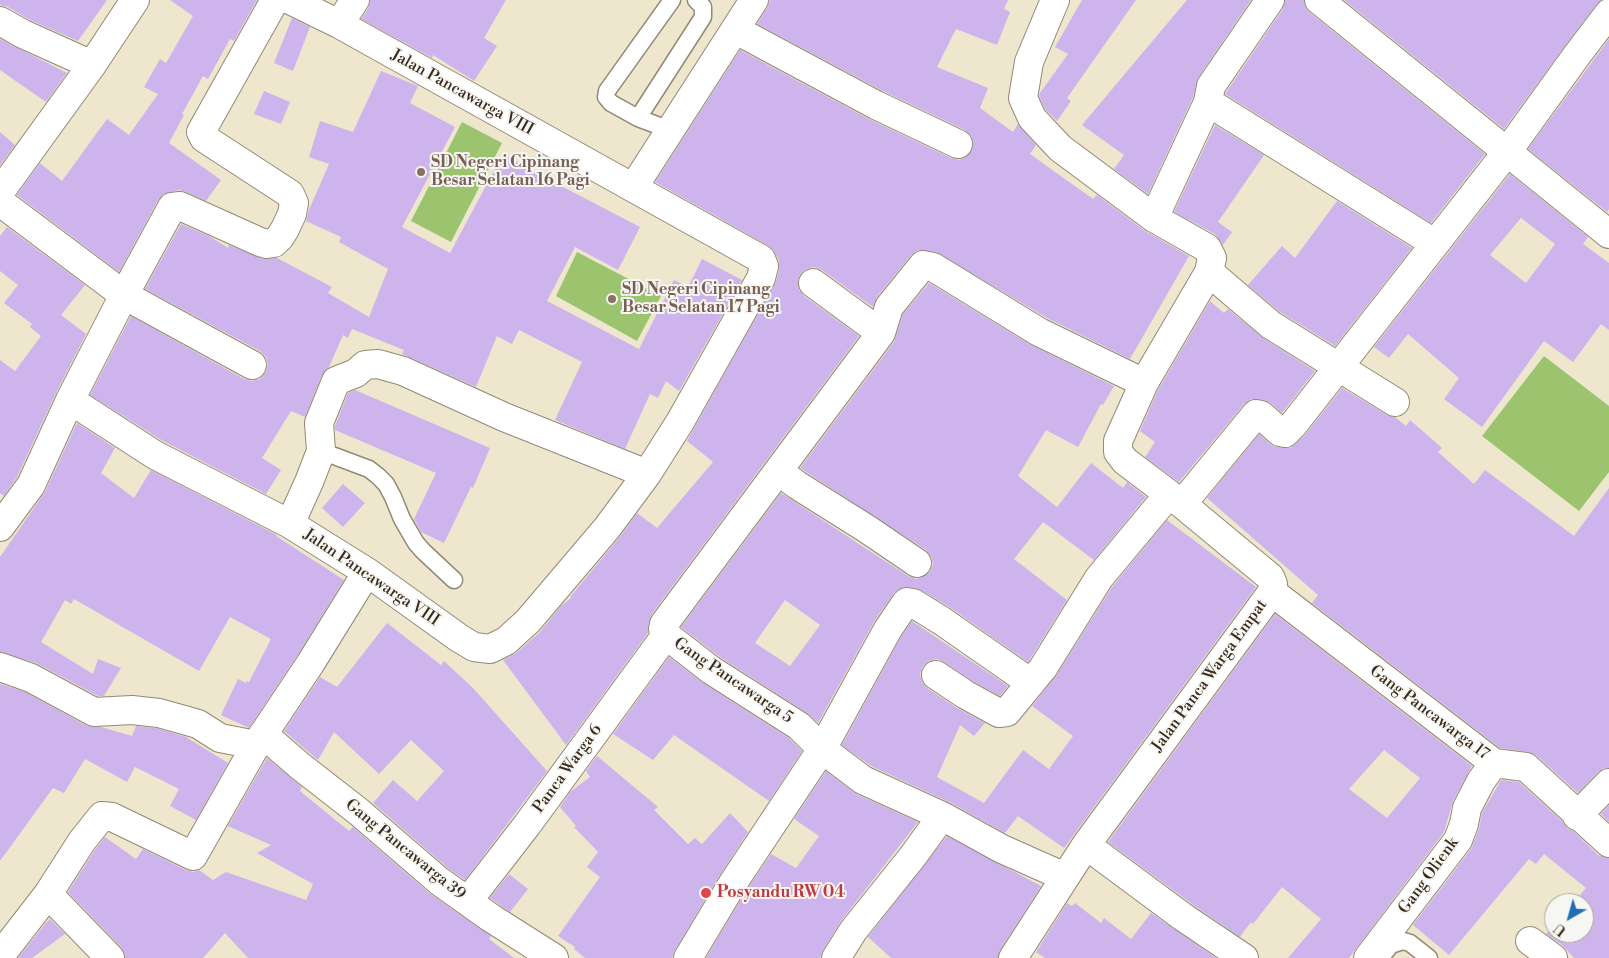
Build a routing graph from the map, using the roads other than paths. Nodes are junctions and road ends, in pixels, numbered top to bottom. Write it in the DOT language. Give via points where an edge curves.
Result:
graph roads {
  1 [pos="275,0"];
  2 [pos="290,0"];
  3 [pos="355,0"];
  4 [pos="672,0"];
  5 [pos="696,0"];
  6 [pos="754,0"];
  7 [pos="1055,0"];
  8 [pos="1270,0"];
  9 [pos="1318,0"];
  10 [pos="132,1"];
  11 [pos="1609,14"];
  12 [pos="0,22"];
  13 [pos="339,24"];
  14 [pos="736,30"];
  15 [pos="92,65"];
  16 [pos="1208,102"];
  17 [pos="638,118"];
  18 [pos="670,130"];
  19 [pos="958,144"];
  20 [pos="1507,152"];
  21 [pos="633,188"];
  22 [pos="0,192"];
  23 [pos="0,202"];
  24 [pos="1154,218"];
  25 [pos="1609,234"];
  26 [pos="1434,243"];
  27 [pos="1209,272"];
  28 [pos="812,283"];
  29 [pos="124,295"];
  30 [pos="881,333"];
  31 [pos="252,365"];
  32 [pos="1338,368"];
  33 [pos="1144,383"];
  34 [pos="70,400"];
  35 [pos="1395,402"];
  36 [pos="321,451"];
  37 [pos="778,471"];
  38 [pos="647,474"];
  39 [pos="1176,499"];
  40 [pos="290,524"];
  41 [pos="0,527"];
  42 [pos="917,563"];
  43 [pos="367,572"];
  44 [pos="454,580"];
  45 [pos="1272,592"];
  46 [pos="666,634"];
  47 [pos="0,668"];
  48 [pos="936,675"];
  49 [pos="1031,683"];
  50 [pos="259,740"];
  51 [pos="822,749"];
  52 [pos="1494,762"];
  53 [pos="1609,783"];
  54 [pos="942,816"];
  55 [pos="1578,816"];
  56 [pos="1609,844"];
  57 [pos="1086,845"];
  58 [pos="1065,877"];
  59 [pos="48,894"];
  60 [pos="468,901"];
  61 [pos="1530,941"];
  62 [pos="0,956"];
  63 [pos="110,958"];
  64 [pos="553,958"];
  65 [pos="688,958"];
  66 [pos="836,958"];
  67 [pos="1013,958"];
  68 [pos="1244,958"];
  69 [pos="1368,958"];
  70 [pos="1380,958"];
  71 [pos="1429,958"];
  72 [pos="1553,958"];
  1 -- 29 [label="street" via="201,132 204,138 290,194 294,203 285,229 274,243 266,244 180,206 172,207"];
  2 -- 13 [label="street, Jalan Pancawarga VIII"];
  3 -- 13 [label="street"];
  4 -- 17 [label="lane" via="606,91 611,103"];
  5 -- 17 [label="lane" via="703,8 703,17"];
  6 -- 14 [label="street"];
  7 -- 24 [label="street" via="1029,62 1023,98 1032,118 1060,148"];
  8 -- 16 [label="street" via="1211,86"];
  9 -- 20 [label="street"];
  10 -- 15 [label="street"];
  11 -- 20 [label="street"];
  12 -- 15 [label="street"];
  13 -- 21 [label="street, Jalan Pancawarga VIII"];
  14 -- 18 [label="street"];
  14 -- 19 [label="street"];
  15 -- 22 [label="street"];
  16 -- 24 [label="street"];
  16 -- 26 [label="street"];
  17 -- 18 [label="lane"];
  18 -- 21 [label="street"];
  20 -- 25 [label="street"];
  20 -- 26 [label="street"];
  21 -- 38 [label="street, Jalan Pancawarga VIII" via="761,259 764,266 761,278 737,321"];
  23 -- 29 [label="street"];
  24 -- 27 [label="street" via="1207,248 1212,258"];
  26 -- 32 [label="street"];
  27 -- 32 [label="street" via="1271,325"];
  27 -- 33 [label="street, Jalan Panca Warga Empat"];
  28 -- 30 [label="street"];
  29 -- 31 [label="street"];
  29 -- 34 [label="street"];
  30 -- 33 [label="street, Gang Pancawarga 5" via="889,307 923,265 933,267 1039,332"];
  30 -- 37 [label="street, Gang Pancawarga 5"];
  32 -- 35 [label="street"];
  32 -- 39 [label="street" via="1285,433 1256,414"];
  33 -- 39 [label="street, Jalan Panca Warga Empat" via="1118,441 1118,452 1125,461"];
  34 -- 40 [label="street" via="155,455"];
  34 -- 41 [label="street" via="31,485"];
  36 -- 38 [label="street, Jalan Pancawarga VIII" via="319,423 336,381 365,366 378,364 402,371 504,417"];
  36 -- 40 [label="street, Jalan Pancawarga VIII"];
  36 -- 44 [label="lane" via="369,469 378,476 386,484 416,543"];
  37 -- 42 [label="street"];
  37 -- 46 [label="street, Gang Pancawarga 5" via="664,624"];
  38 -- 43 [label="street, Jalan Pancawarga VIII" via="528,621 506,641 490,649 474,647 459,638"];
  39 -- 45 [label="street, Jalan Panca Warga Empat" via="1270,577"];
  39 -- 49 [label="street" via="1099,578"];
  40 -- 43 [label="street, Jalan Pancawarga VIII"];
  43 -- 50 [label="street"];
  45 -- 52 [label="street, Gang Pancawarga 17"];
  45 -- 57 [label="street, Jalan Panca Warga Empat"];
  46 -- 51 [label="street, Gang Pancawarga 5" via="711,670 799,726"];
  46 -- 60 [label="street, Panca Warga 6"];
  47 -- 50 [label="street" via="31,678 94,712 132,710 159,713 198,724 220,738"];
  48 -- 49 [label="street" via="999,713 1008,712"];
  49 -- 51 [label="street" via="942,621 907,602 888,629"];
  50 -- 59 [label="street" via="193,856 112,817 102,816"];
  50 -- 60 [label="street, Gang Pancawarga 39" via="300,766 439,881"];
  51 -- 54 [label="street, Gang Pancawarga 5" via="863,780"];
  51 -- 65 [label="street" via="733,883"];
  52 -- 55 [label="street, Gang Pancawarga 17" via="1526,767"];
  52 -- 69 [label="street, Gang Olienk" via="1467,808 1458,840"];
  53 -- 55 [label="street"];
  54 -- 58 [label="street, Gang Pancawarga 5" via="1002,849"];
  54 -- 66 [label="street" via="853,931"];
  55 -- 56 [label="street, Gang Pancawarga 17"];
  57 -- 58 [label="street, Jalan Panca Warga Empat"];
  57 -- 68 [label="street"];
  58 -- 67 [label="street, Jalan Panca Warga Empat"];
  59 -- 62 [label="street"];
  59 -- 63 [label="street"];
  60 -- 64 [label="street, Gang Pancawarga 39"];
  61 -- 72 [label="street"];
  70 -- 71 [label="lane" via="1390,945 1403,941"];
}
